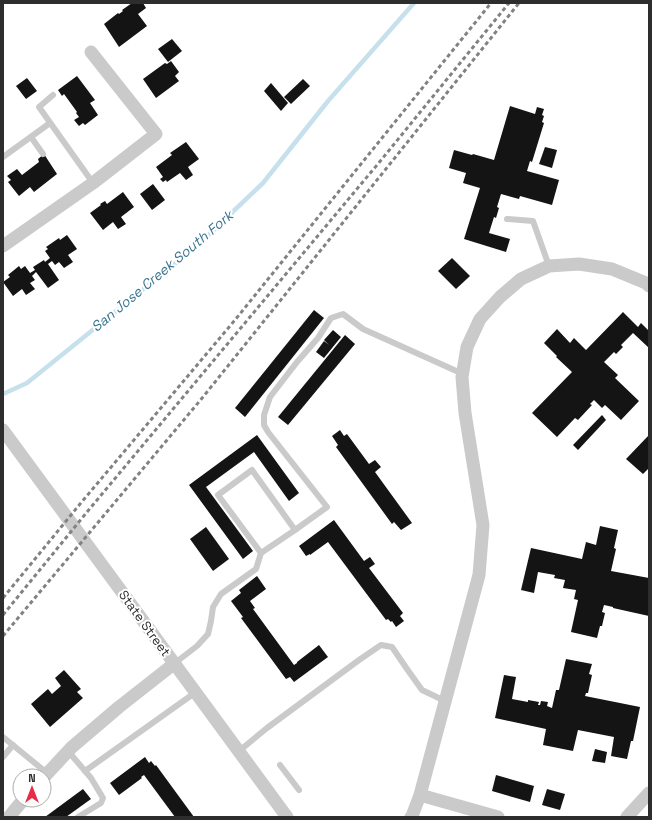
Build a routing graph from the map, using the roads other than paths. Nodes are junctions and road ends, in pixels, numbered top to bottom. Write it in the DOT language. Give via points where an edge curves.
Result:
graph roads {
  1 [pos="90,52"];
  2 [pos="53,95"];
  3 [pos="50,123"];
  4 [pos="31,136"];
  5 [pos="43,154"];
  6 [pos="3,157"];
  7 [pos="93,183"];
  8 [pos="507,219"];
  9 [pos="3,246"];
  10 [pos="549,266"];
  11 [pos="648,285"];
  12 [pos="463,374"];
  13 [pos="3,430"];
  14 [pos="295,530"];
  15 [pos="261,553"];
  16 [pos="175,663"];
  17 [pos="196,692"];
  18 [pos="445,702"];
  19 [pos="3,737"];
  20 [pos="13,745"];
  21 [pos="68,751"];
  22 [pos="239,751"];
  23 [pos="3,757"];
  24 [pos="280,765"];
  25 [pos="38,768"];
  26 [pos="52,768"];
  27 [pos="85,771"];
  28 [pos="299,790"];
  29 [pos="649,793"];
  30 [pos="420,795"];
  31 [pos="16,808"];
  32 [pos="9,817"];
  33 [pos="78,817"];
  34 [pos="287,817"];
  35 [pos="411,817"];
  36 [pos="498,817"];
  37 [pos="627,817"];
  1 -- 7 [label="street" via="156,134"];
  2 -- 3 [label="lane" via="39,107"];
  3 -- 4 [label="lane"];
  3 -- 7 [label="lane"];
  4 -- 5 [label="lane"];
  4 -- 6 [label="lane"];
  7 -- 9 [label="street"];
  8 -- 10 [label="lane" via="533,221"];
  10 -- 11 [label="street" via="579,264 612,269"];
  10 -- 12 [label="street" via="521,279 480,319 467,347"];
  12 -- 14 [label="lane" via="363,329 343,314 331,318 270,397 264,415 264,425 268,432 327,508"];
  12 -- 18 [label="street" via="465,413 483,525 479,575"];
  13 -- 16 [label="street, State Street"];
  14 -- 15 [label="lane"];
  14 -- 15 [label="lane" via="252,470 218,495"];
  15 -- 16 [label="lane" via="256,569 221,594 213,608 208,634"];
  16 -- 17 [label="street, State Street"];
  16 -- 21 [label="street"];
  17 -- 22 [label="street, State Street"];
  17 -- 27 [label="lane"];
  18 -- 22 [label="lane" via="422,690 392,647 381,645"];
  18 -- 30 [label="street"];
  19 -- 20 [label="lane"];
  20 -- 23 [label="lane"];
  20 -- 25 [label="lane"];
  21 -- 26 [label="street"];
  21 -- 27 [label="lane"];
  22 -- 34 [label="street, State Street"];
  24 -- 28 [label="lane"];
  27 -- 33 [label="lane" via="103,798 101,804"];
  29 -- 37 [label="street"];
  30 -- 35 [label="street"];
  30 -- 36 [label="street"];
  31 -- 32 [label="street"];
}
